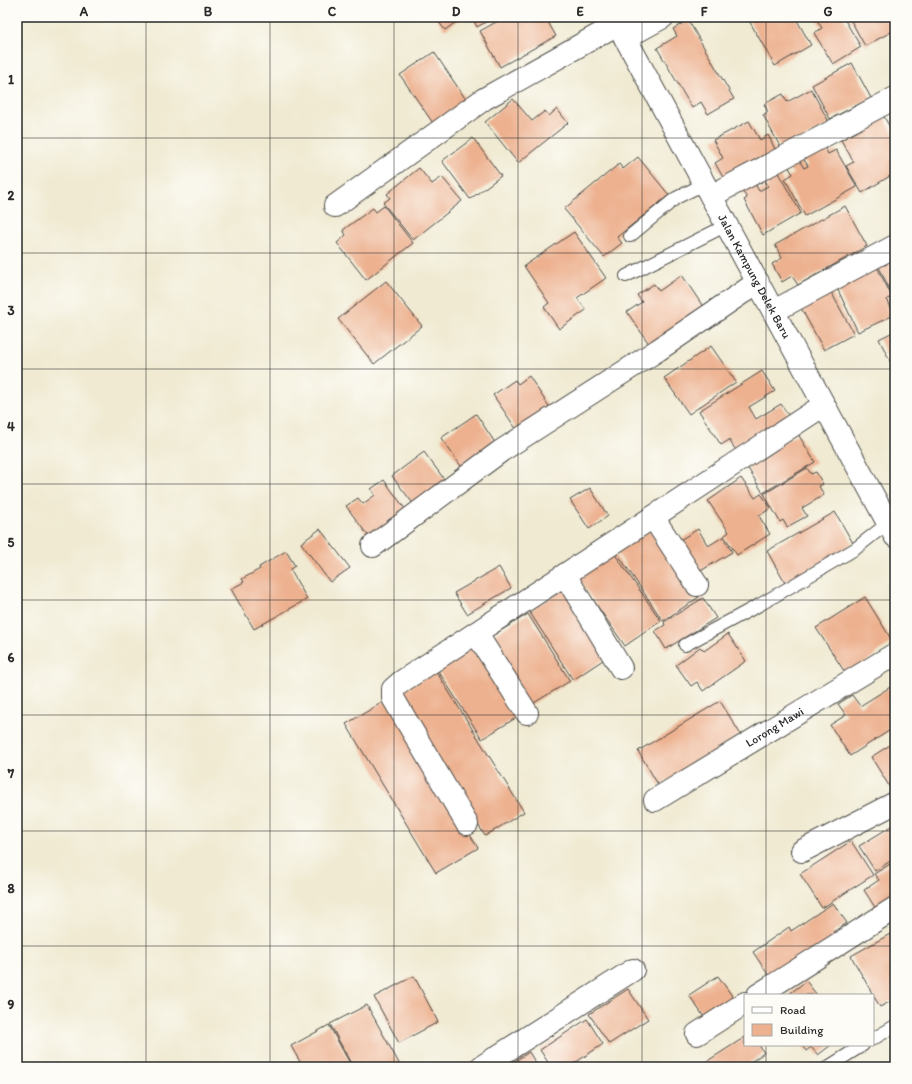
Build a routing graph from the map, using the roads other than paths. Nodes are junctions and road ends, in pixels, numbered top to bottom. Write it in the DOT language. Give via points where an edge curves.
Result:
graph roads {
  1 [pos="663,17"];
  2 [pos="619,26"];
  3 [pos="895,98"];
  4 [pos="708,190"];
  5 [pos="335,206"];
  6 [pos="727,225"];
  7 [pos="630,236"];
  8 [pos="895,246"];
  9 [pos="626,276"];
  10 [pos="758,282"];
  11 [pos="774,311"];
  12 [pos="824,405"];
  13 [pos="653,517"];
  14 [pos="893,526"];
  15 [pos="373,546"];
  16 [pos="565,574"];
  17 [pos="697,585"];
  18 [pos="476,633"];
  19 [pos="685,645"];
  20 [pos="895,654"];
  21 [pos="621,668"];
  22 [pos="527,713"];
  23 [pos="655,800"];
  24 [pos="895,803"];
  25 [pos="468,824"];
  26 [pos="802,851"];
  27 [pos="895,908"];
  28 [pos="633,970"];
  29 [pos="760,994"];
  30 [pos="744,1004"];
  31 [pos="895,1026"];
  32 [pos="697,1034"];
  33 [pos="874,1038"];
  34 [pos="861,1046"];
  35 [pos="480,1067"];
  36 [pos="828,1067"];
  1 -- 2 [label="street"];
  2 -- 4 [label="street, Jalan Kampung Delek Baru"];
  2 -- 5 [label="street" via="484,99"];
  3 -- 4 [label="street"];
  4 -- 6 [label="street, Jalan Kampung Delek Baru"];
  4 -- 7 [label="lane" via="676,198"];
  6 -- 9 [label="lane"];
  6 -- 10 [label="street, Jalan Kampung Delek Baru"];
  8 -- 11 [label="street"];
  10 -- 11 [label="street, Jalan Kampung Delek Baru"];
  10 -- 15 [label="street" via="501,451"];
  11 -- 12 [label="street, Jalan Kampung Delek Baru"];
  12 -- 13 [label="street"];
  12 -- 14 [label="street, Jalan Kampung Delek Baru"];
  13 -- 16 [label="street"];
  13 -- 17 [label="street"];
  14 -- 19 [label="lane" via="761,604"];
  16 -- 18 [label="street"];
  16 -- 21 [label="street"];
  18 -- 22 [label="street"];
  18 -- 25 [label="street" via="393,689 393,698"];
  20 -- 23 [label="street, Lorong Mawi"];
  24 -- 26 [label="street"];
  27 -- 29 [label="street"];
  28 -- 35 [label="street"];
  30 -- 32 [label="street"];
  31 -- 33 [label="lane"];
  34 -- 36 [label="lane"];
}
